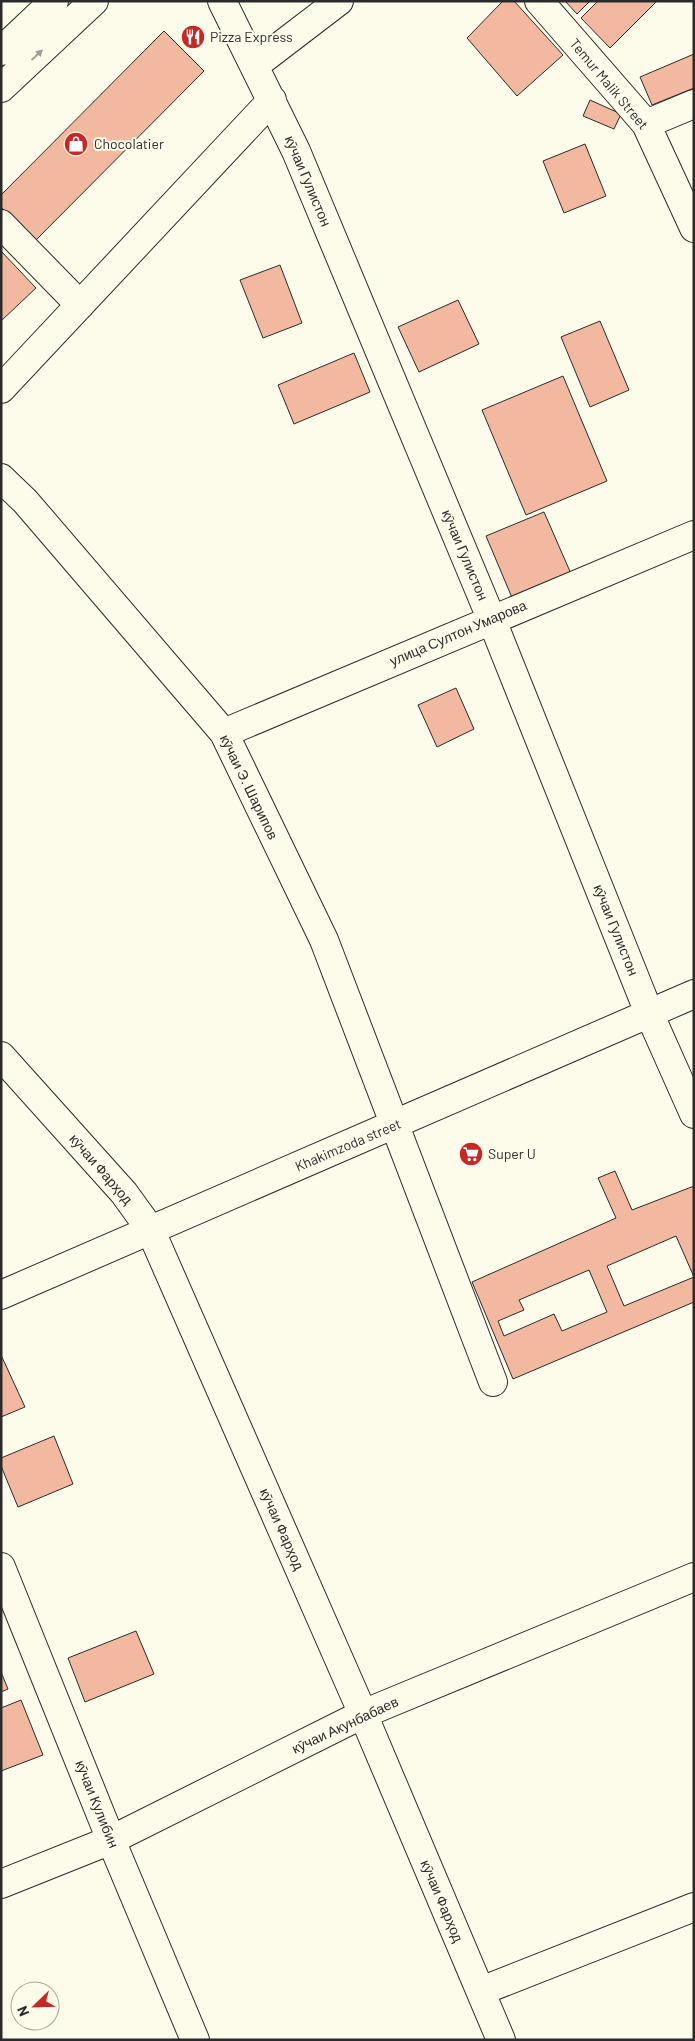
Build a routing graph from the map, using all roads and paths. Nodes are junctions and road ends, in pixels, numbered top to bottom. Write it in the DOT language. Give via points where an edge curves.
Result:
graph roads {
  1 [pos="54,1"];
  2 [pos="94,1"];
  3 [pos="222,1"];
  4 [pos="339,1"];
  5 [pos="539,1"];
  6 [pos="1,51"];
  7 [pos="254,66"];
  8 [pos="1,88"];
  9 [pos="272,100"];
  10 [pos="694,104"];
  11 [pos="646,124"];
  12 [pos="1,224"];
  13 [pos="694,228"];
  14 [pos="80,305"];
  15 [pos="1,389"];
  16 [pos="1,478"];
  17 [pos="694,535"];
  18 [pos="491,618"];
  19 [pos="224,733"];
  20 [pos="694,994"];
  21 [pos="649,1012"];
  22 [pos="1,1056"];
  23 [pos="694,1114"];
  24 [pos="396,1124"];
  25 [pos="150,1230"];
  26 [pos="1,1295"];
  27 [pos="493,1382"];
  28 [pos="1,1567"];
  29 [pos="694,1577"];
  30 [pos="363,1714"];
  31 [pos="111,1840"];
  32 [pos="1,1884"];
  33 [pos="694,1907"];
  34 [pos="480,1991"];
  35 [pos="195,2040"];
  36 [pos="501,2040"];
  1 -- 6 [label="main road"];
  8 -- 2 [label="main road, one-way"];
  3 -- 7 [label="main road, кӯчаи Гулистон"];
  4 -- 7 [label="main road"];
  5 -- 11 [label="main road, Temur Malik Street"];
  7 -- 9 [label="main road, кӯчаи Гулистон"];
  9 -- 14 [label="main road"];
  9 -- 18 [label="main road, кӯчаи Гулистон"];
  10 -- 11 [label="main road"];
  11 -- 13 [label="main road, Temur Malik Street"];
  12 -- 14 [label="main road"];
  14 -- 15 [label="main road"];
  16 -- 19 [label="main road, кӯчаи Э. Шарипов" via="25,501"];
  17 -- 18 [label="main road, улица Султон Умарова"];
  18 -- 19 [label="main road, улица Султон Умарова"];
  18 -- 21 [label="main road, кӯчаи Гулистон"];
  19 -- 24 [label="main road, кӯчаи Э. Шарипов" via="324,940"];
  20 -- 21 [label="main road, Khakimzoda street"];
  21 -- 23 [label="main road, кӯчаи Гулистон"];
  21 -- 24 [label="main road, Khakimzoda street"];
  22 -- 25 [label="main road, кӯчаи Фарҳод" via="124,1193"];
  24 -- 25 [label="main road, Khakimzoda street"];
  24 -- 27 [label="main road, кӯчаи Э. Шарипов"];
  25 -- 26 [label="main road, Khakimzoda street"];
  25 -- 30 [label="main road, кӯчаи Фарҳод"];
  28 -- 31 [label="main road, кӯчаи Кулибин"];
  29 -- 30 [label="main road, кӯчаи Акунбабаев"];
  30 -- 31 [label="main road, кӯчаи Акунбабаев"];
  30 -- 34 [label="main road, кӯчаи Фарҳод"];
  31 -- 32 [label="main road, кӯчаи Акунбабаев"];
  31 -- 35 [label="main road, кӯчаи Кулибин"];
  33 -- 34 [label="main road"];
  34 -- 36 [label="main road, кӯчаи Фарҳод"];
}
